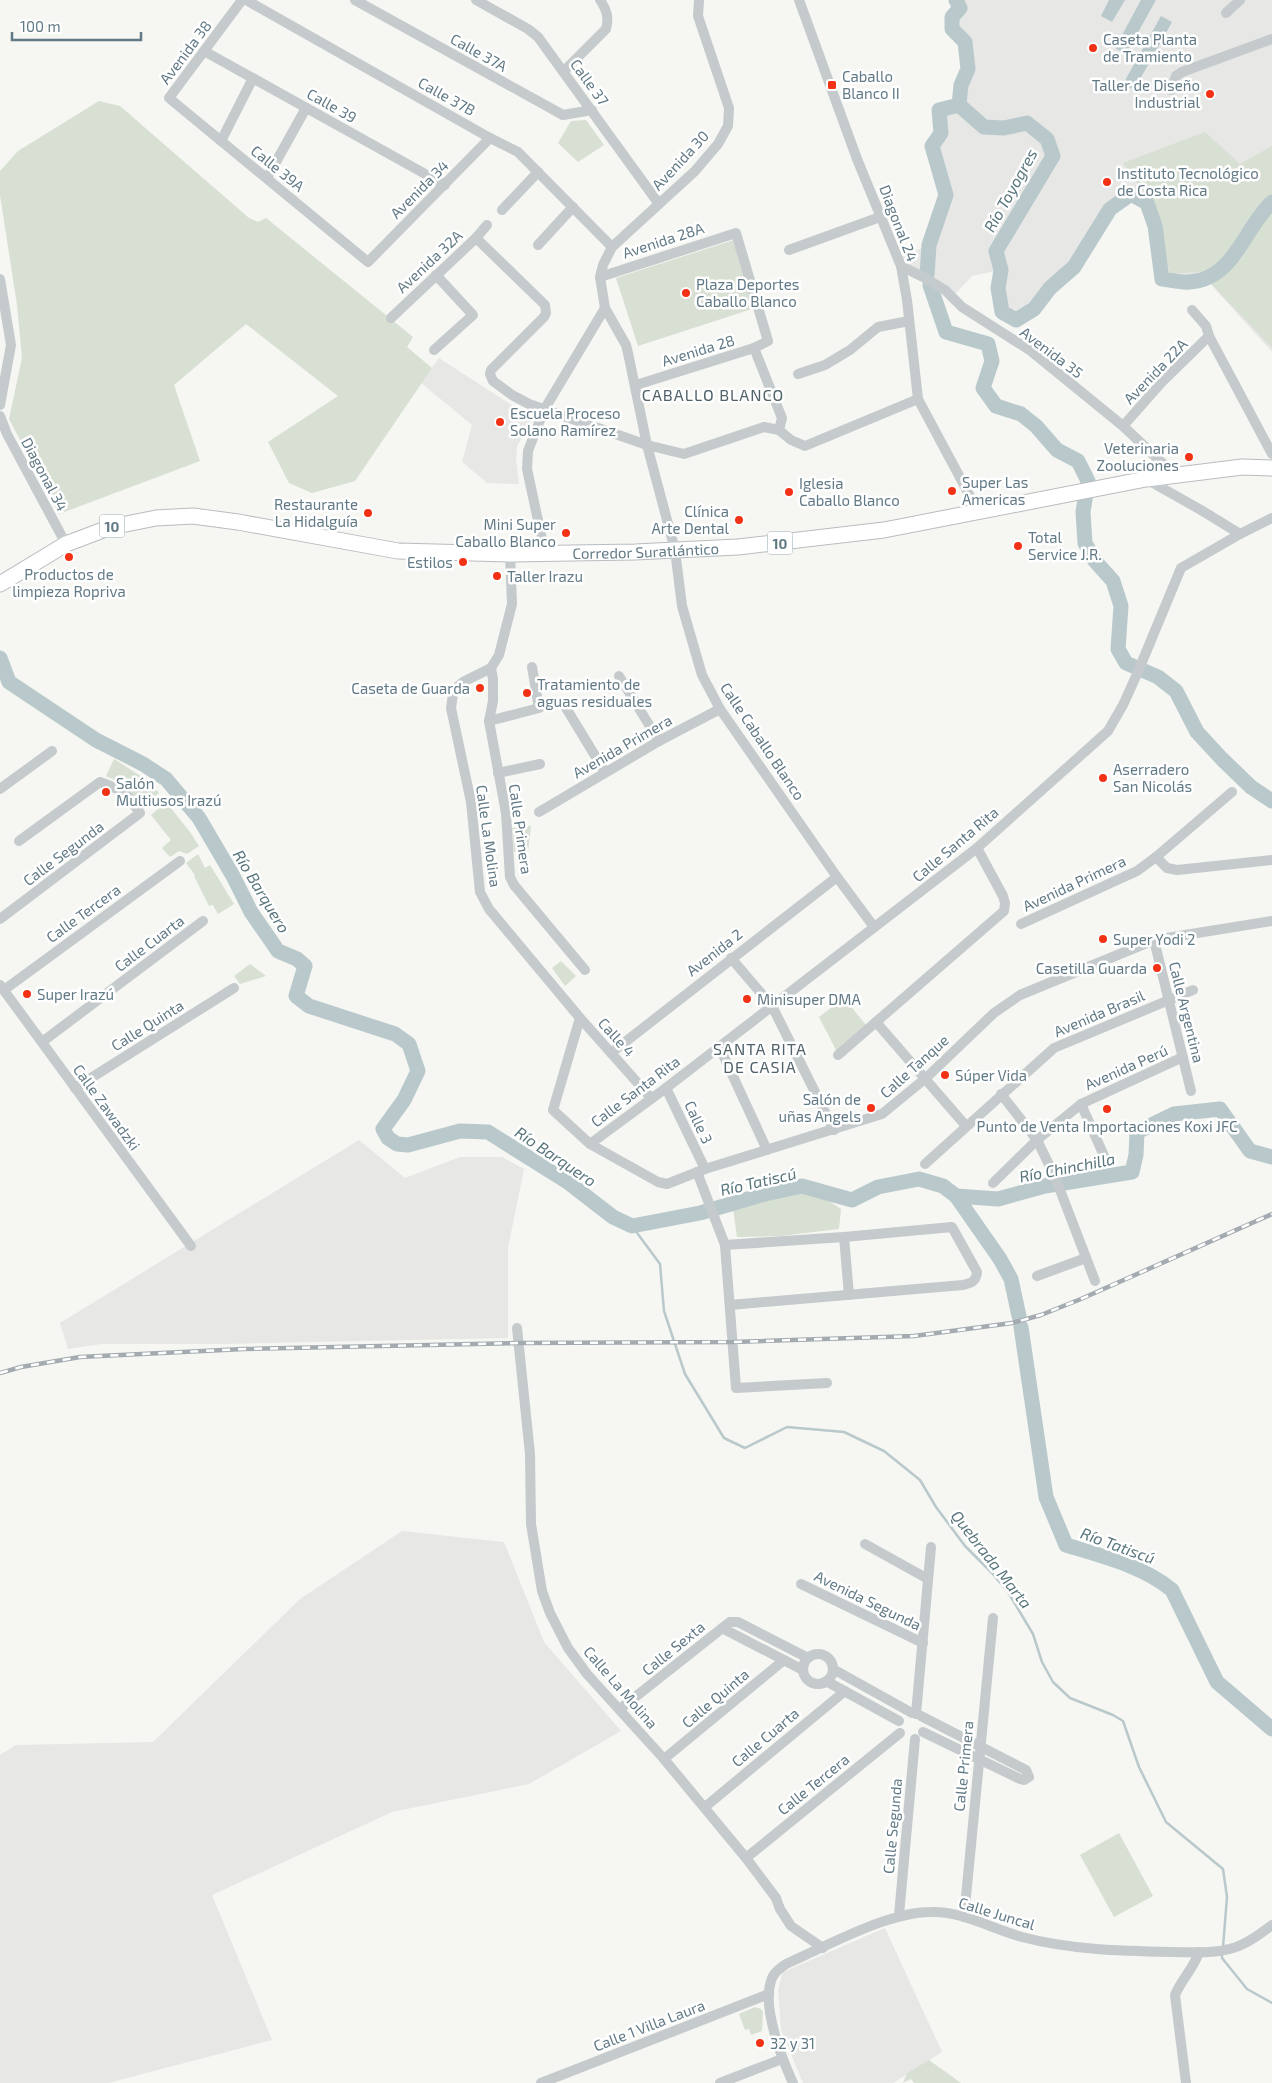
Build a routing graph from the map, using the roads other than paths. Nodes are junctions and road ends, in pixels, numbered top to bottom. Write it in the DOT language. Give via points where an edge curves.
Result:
graph roads {
  1 [pos="244,0"];
  2 [pos="355,0"];
  3 [pos="476,0"];
  4 [pos="699,0"];
  5 [pos="799,0"];
  6 [pos="1240,0"];
  7 [pos="603,4"];
  8 [pos="1226,13"];
  9 [pos="1272,39"];
  10 [pos="204,51"];
  11 [pos="564,71"];
  12 [pos="253,78"];
  13 [pos="1171,90"];
  14 [pos="169,98"];
  15 [pos="306,108"];
  16 [pos="592,110"];
  17 [pos="490,138"];
  18 [pos="221,141"];
  19 [pos="538,172"];
  20 [pos="267,178"];
  21 [pos="445,185"];
  22 [pos="659,204"];
  23 [pos="573,207"];
  24 [pos="502,210"];
  25 [pos="880,217"];
  26 [pos="487,225"];
  27 [pos="476,238"];
  28 [pos="538,245"];
  29 [pos="612,247"];
  30 [pos="789,250"];
  31 [pos="368,262"];
  32 [pos="901,266"];
  33 [pos="436,275"];
  34 [pos="600,277"];
  35 [pos="1,286"];
  36 [pos="605,308"];
  37 [pos="1192,310"];
  38 [pos="391,318"];
  39 [pos="909,321"];
  40 [pos="1209,336"];
  41 [pos="768,341"];
  42 [pos="754,348"];
  43 [pos="434,350"];
  44 [pos="798,374"];
  45 [pos="636,385"];
  46 [pos="918,399"];
  47 [pos="0,405"];
  48 [pos="544,410"];
  49 [pos="0,416"];
  50 [pos="1123,426"];
  51 [pos="779,430"];
  52 [pos="648,444"];
  53 [pos="1272,454"];
  54 [pos="1272,468"];
  55 [pos="1175,475"];
  56 [pos="1146,479"];
  57 [pos="978,513"];
  58 [pos="1272,518"];
  59 [pos="1240,534"];
  60 [pos="66,544"];
  61 [pos="675,550"];
  62 [pos="545,553"];
  63 [pos="510,554"];
  64 [pos="0,584"];
  65 [pos="532,667"];
  66 [pos="491,668"];
  67 [pos="619,676"];
  68 [pos="563,702"];
  69 [pos="720,709"];
  70 [pos="489,721"];
  71 [pos="658,742"];
  72 [pos="52,752"];
  73 [pos="540,764"];
  74 [pos="605,772"];
  75 [pos="498,774"];
  76 [pos="0,789"];
  77 [pos="1232,792"];
  78 [pos="540,812"];
  79 [pos="19,841"];
  80 [pos="977,848"];
  81 [pos="1156,857"];
  82 [pos="1272,860"];
  83 [pos="180,861"];
  84 [pos="837,877"];
  85 [pos="0,919"];
  86 [pos="203,921"];
  87 [pos="1272,922"];
  88 [pos="1021,924"];
  89 [pos="874,927"];
  90 [pos="1154,940"];
  91 [pos="731,958"];
  92 [pos="585,970"];
  93 [pos="2,987"];
  94 [pos="234,988"];
  95 [pos="1193,990"];
  96 [pos="1169,999"];
  97 [pos="772,1006"];
  98 [pos="580,1018"];
  99 [pos="876,1022"];
  100 [pos="42,1042"];
  101 [pos="719,1046"];
  102 [pos="611,1053"];
  103 [pos="838,1055"];
  104 [pos="1183,1058"];
  105 [pos="926,1078"];
  106 [pos="75,1088"];
  107 [pos="666,1088"];
  108 [pos="1192,1091"];
  109 [pos="1001,1094"];
  110 [pos="652,1098"];
  111 [pos="1081,1104"];
  112 [pos="966,1126"];
  113 [pos="834,1130"];
  114 [pos="1037,1140"];
  115 [pos="590,1144"];
  116 [pos="767,1150"];
  117 [pos="1105,1158"];
  118 [pos="925,1164"];
  119 [pos="701,1170"];
  120 [pos="993,1183"];
  121 [pos="844,1237"];
  122 [pos="724,1245"];
  123 [pos="191,1246"];
  124 [pos="1086,1258"];
  125 [pos="1037,1276"];
  126 [pos="1095,1281"];
  127 [pos="849,1295"];
  128 [pos="730,1305"];
  129 [pos="518,1328"];
  130 [pos="822,1380"];
  131 [pos="865,1544"];
  132 [pos="932,1547"];
  133 [pos="928,1579"];
  134 [pos="801,1584"];
  135 [pos="993,1618"];
  136 [pos="722,1628"];
  137 [pos="923,1643"];
  138 [pos="808,1658"];
  139 [pos="784,1660"];
  140 [pos="833,1669"];
  141 [pos="803,1670"];
  142 [pos="826,1682"];
  143 [pos="845,1690"];
  144 [pos="620,1709"];
  145 [pos="916,1715"];
  146 [pos="899,1721"];
  147 [pos="923,1732"];
  148 [pos="900,1733"];
  149 [pos="914,1739"];
  150 [pos="980,1746"];
  151 [pos="979,1758"];
  152 [pos="664,1759"];
  153 [pos="705,1807"];
  154 [pos="746,1858"];
  155 [pos="899,1915"];
  156 [pos="964,1917"];
  157 [pos="1272,1925"];
  158 [pos="823,1948"];
  159 [pos="1199,1952"];
  160 [pos="769,1994"];
  161 [pos="782,2059"];
  162 [pos="541,2083"];
  163 [pos="720,2083"];
  164 [pos="793,2083"];
  165 [pos="1186,2083"];
  1 -- 10 [label="street, Avenida 38"];
  1 -- 17 [label="street, Calle 37B"];
  2 -- 16 [label="street, Calle 37A" via="563,115"];
  3 -- 11 [label="street, Calle 37" via="534,33"];
  4 -- 22 [label="street, Avenida 30" via="698,16 729,108 728,126 718,144 695,171"];
  5 -- 25 [label="street, Diagonal 24"];
  6 -- 8 [label="street"];
  7 -- 11 [label="street" via="608,20 606,29"];
  9 -- 13 [label="street" via="1182,72 1176,76"];
  10 -- 12 [label="street, Calle 39"];
  10 -- 14 [label="street, Avenida 38"];
  11 -- 16 [label="street, Calle 37"];
  12 -- 15 [label="street, Calle 39"];
  12 -- 18 [label="street"];
  14 -- 18 [label="street, Calle 39A"];
  15 -- 20 [label="street"];
  15 -- 21 [label="street, Calle 39"];
  16 -- 22 [label="street, Calle 37"];
  17 -- 19 [label="street, Calle 37B" via="518,152"];
  17 -- 21 [label="street, Avenida 34"];
  18 -- 20 [label="street, Calle 39A"];
  19 -- 23 [label="street, Calle 37B"];
  19 -- 24 [label="street"];
  20 -- 31 [label="street, Calle 39A"];
  21 -- 31 [label="street, Avenida 34"];
  22 -- 29 [label="street, Avenida 30"];
  23 -- 28 [label="street"];
  23 -- 29 [label="street, Calle 37B"];
  25 -- 30 [label="street"];
  25 -- 32 [label="street, Diagonal 24"];
  26 -- 27 [label="street, Avenida 32A"];
  27 -- 33 [label="street, Avenida 32A"];
  27 -- 48 [label="street" via="545,305 546,313 490,374 512,395"];
  29 -- 34 [label="street, Avenida 30"];
  32 -- 39 [label="street, Diagonal 24"];
  32 -- 50 [label="street, Avenida 35" via="945,290 962,307 1031,351"];
  33 -- 38 [label="street, Avenida 32A"];
  33 -- 43 [label="street" via="473,315"];
  34 -- 36 [label="street"];
  34 -- 41 [label="street, Avenida 28A" via="736,232"];
  35 -- 47 [label="street" via="11,345"];
  36 -- 45 [label="street, Calle Caballo Blanco" via="626,345"];
  36 -- 48 [label="street"];
  37 -- 40 [label="street" via="1206,326"];
  39 -- 44 [label="street" via="878,327 850,350 824,365"];
  39 -- 46 [label="street, Diagonal 24"];
  40 -- 50 [label="street, Avenida 22A"];
  40 -- 53 [label="street"];
  41 -- 42 [label="street, Avenida 28"];
  42 -- 45 [label="street, Avenida 28"];
  42 -- 51 [label="street" via="782,418"];
  45 -- 52 [label="street, Calle Caballo Blanco"];
  46 -- 51 [label="street" via="805,446"];
  46 -- 57 [label="street, Diagonal 24"];
  48 -- 52 [label="street"];
  48 -- 62 [label="street" via="526,461"];
  49 -- 60 [label="street, Diagonal 34"];
  50 -- 55 [label="street, Avenida 35"];
  51 -- 52 [label="street" via="764,427 684,454"];
  52 -- 61 [label="street, Calle Caballo Blanco"];
  54 -- 55 [label="main road, Corredor Suratlántico / 10" via="1242,467"];
  55 -- 56 [label="main road, Corredor Suratlántico / 10"];
  56 -- 57 [label="main road, Corredor Suratlántico / 10"];
  56 -- 59 [label="street"];
  57 -- 61 [label="main road, Corredor Suratlántico / 10" via="793,542"];
  58 -- 59 [label="street, Calle Santa Rita"];
  59 -- 80 [label="street, Calle Santa Rita" via="1181,568 1143,662 1108,732"];
  60 -- 63 [label="main road, Corredor Suratlántico / 10" via="112,527 156,518 193,516 398,551"];
  60 -- 64 [label="main road, Corredor Suratlántico / 10"];
  61 -- 62 [label="main road, Corredor Suratlántico / 10"];
  61 -- 69 [label="street, Calle Caballo Blanco" via="686,624 702,675"];
  62 -- 63 [label="main road, Corredor Suratlántico / 10"];
  63 -- 66 [label="street" via="511,613 499,655"];
  65 -- 70 [label="street" via="539,708"];
  66 -- 70 [label="street, Calle Primera"];
  66 -- 98 [label="street, Calle La Molina" via="457,687 451,708 471,802 480,892 489,908"];
  67 -- 71 [label="street"];
  68 -- 74 [label="street"];
  69 -- 71 [label="street, Avenida Primera"];
  69 -- 84 [label="street, Calle Caballo Blanco"];
  70 -- 75 [label="street, Calle Primera"];
  71 -- 74 [label="street, Avenida Primera"];
  72 -- 76 [label="street"];
  73 -- 75 [label="street"];
  74 -- 78 [label="street, Avenida Primera"];
  75 -- 92 [label="street, Calle Primera" via="506,813 510,877"];
  77 -- 81 [label="street, Avenida Primera"];
  79 -- 85 [label="street, Calle Segunda" via="100,782 125,792 140,813"];
  80 -- 89 [label="street, Calle Santa Rita"];
  80 -- 99 [label="street, Avenida Primera" via="1006,903 1004,911"];
  81 -- 82 [label="street" via="1167,868 1177,870"];
  81 -- 88 [label="street, Avenida Primera" via="1124,878"];
  83 -- 93 [label="street, Calle Tercera"];
  84 -- 89 [label="street, Calle Caballo Blanco"];
  84 -- 91 [label="street, Avenida 2"];
  86 -- 100 [label="street, Calle Cuarta"];
  87 -- 90 [label="street, Calle Tanque"];
  89 -- 97 [label="street, Calle Santa Rita"];
  90 -- 96 [label="street, Calle Argentina"];
  90 -- 105 [label="street, Calle Tanque" via="1020,995 994,1013"];
  91 -- 97 [label="street"];
  91 -- 102 [label="street, Avenida 2"];
  93 -- 100 [label="street, Calle Zawadzki"];
  94 -- 106 [label="street, Calle Quinta"];
  95 -- 96 [label="street, Avenida Brasil"];
  96 -- 104 [label="street, Calle Argentina"];
  96 -- 109 [label="street, Avenida Brasil" via="1054,1048"];
  97 -- 101 [label="street, Calle Santa Rita"];
  97 -- 113 [label="street"];
  98 -- 102 [label="street, Calle 4"];
  98 -- 115 [label="street, Calle Tanque" via="553,1110"];
  99 -- 103 [label="street, Avenida Primera"];
  99 -- 105 [label="street"];
  100 -- 106 [label="street, Calle Zawadzki"];
  101 -- 107 [label="street, Calle Santa Rita"];
  101 -- 116 [label="street"];
  102 -- 110 [label="street, Calle 4"];
  104 -- 108 [label="street, Calle Argentina"];
  104 -- 111 [label="street, Avenida Perú"];
  105 -- 112 [label="street"];
  105 -- 113 [label="street, Calle Tanque" via="882,1114"];
  106 -- 123 [label="street, Calle Zawadzki"];
  107 -- 110 [label="street, Calle Santa Rita"];
  107 -- 119 [label="street, Calle 3"];
  109 -- 112 [label="street, Avenida Brasil"];
  109 -- 114 [label="street"];
  110 -- 115 [label="street, Calle Santa Rita"];
  111 -- 114 [label="street, Avenida Perú"];
  111 -- 117 [label="street"];
  112 -- 118 [label="street, Avenida Brasil"];
  113 -- 116 [label="street, Calle Tanque"];
  114 -- 120 [label="street, Avenida Perú"];
  114 -- 124 [label="street"];
  115 -- 119 [label="street, Calle Tanque" via="658,1182 667,1184"];
  116 -- 119 [label="street, Calle Tanque"];
  119 -- 122 [label="street, Calle 3"];
  121 -- 122 [label="street"];
  121 -- 127 [label="street"];
  121 -- 127 [label="street" via="952,1227 977,1272 970,1284"];
  122 -- 128 [label="street, Calle 3"];
  124 -- 125 [label="street"];
  124 -- 126 [label="street"];
  127 -- 128 [label="street"];
  128 -- 130 [label="street, Calle 3" via="731,1389"];
  129 -- 144 [label="street, Calle La Molina" via="530,1454 531,1524 542,1591 568,1648"];
  131 -- 133 [label="street"];
  132 -- 133 [label="street"];
  133 -- 137 [label="street"];
  134 -- 137 [label="street, Avenida Segunda"];
  135 -- 150 [label="street, Calle Primera"];
  136 -- 138 [label="street" via="730,1622 738,1622"];
  136 -- 139 [label="street"];
  136 -- 144 [label="street, Calle Sexta"];
  137 -- 145 [label="street"];
  138 -- 140 [label="street" via="822,1655 830,1660"];
  138 -- 141 [label="street"];
  139 -- 141 [label="street"];
  139 -- 152 [label="street, Calle Quinta"];
  140 -- 142 [label="street"];
  140 -- 145 [label="street"];
  141 -- 142 [label="street" via="811,1683"];
  142 -- 143 [label="street"];
  143 -- 146 [label="street"];
  143 -- 153 [label="street, Calle Cuarta"];
  144 -- 152 [label="street, Calle La Molina"];
  145 -- 146 [label="street" via="905,1715"];
  145 -- 147 [label="street" via="924,1724"];
  145 -- 150 [label="street"];
  146 -- 148 [label="street"];
  147 -- 149 [label="street"];
  147 -- 151 [label="street"];
  148 -- 149 [label="street" via="905,1738"];
  148 -- 154 [label="street, Calle Tercera"];
  149 -- 155 [label="street, Calle Segunda"];
  150 -- 151 [label="street, Calle Primera"];
  150 -- 151 [label="street" via="1027,1773 1024,1780 1020,1779"];
  151 -- 156 [label="street, Calle Primera"];
  152 -- 153 [label="street, Calle La Molina"];
  153 -- 154 [label="street, Calle La Molina"];
  154 -- 158 [label="street, Calle La Molina" via="776,1898 790,1926"];
  155 -- 156 [label="street, Calle Juncal" via="934,1912"];
  155 -- 158 [label="street, Calle Juncal"];
  156 -- 159 [label="street, Calle Juncal" via="1019,1936 1060,1945 1121,1951"];
  157 -- 159 [label="street, Calle Juncal" via="1232,1948"];
  158 -- 160 [label="street, Calle Juncal" via="777,1971"];
  159 -- 165 [label="street" via="1175,1995"];
  160 -- 161 [label="street, Calle Juncal" via="772,2026"];
  160 -- 162 [label="street, Calle 1 Villa Laura"];
  161 -- 163 [label="street"];
  161 -- 164 [label="street, Calle Juncal"];
}
